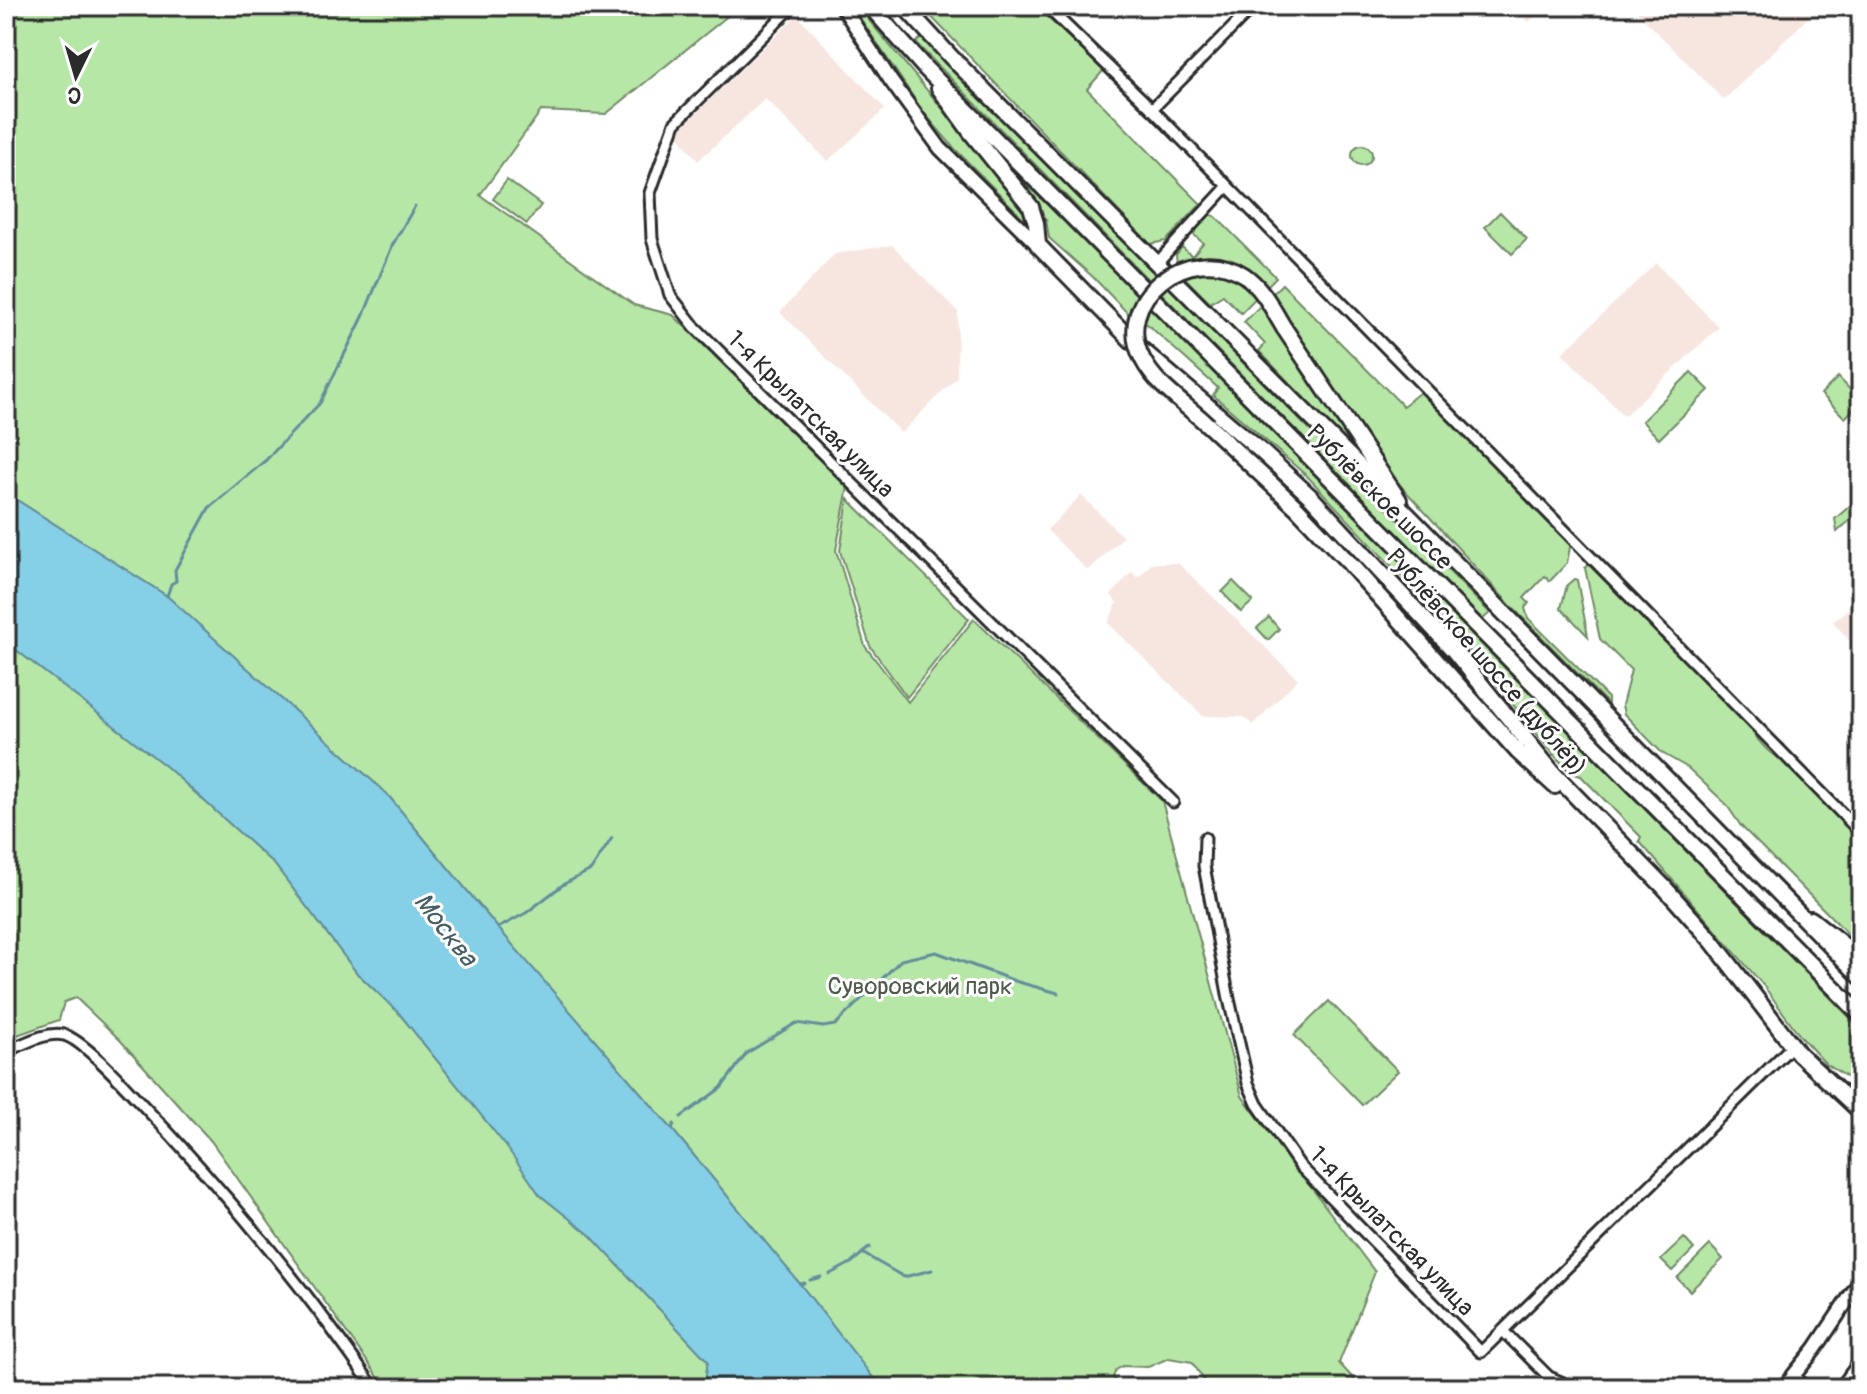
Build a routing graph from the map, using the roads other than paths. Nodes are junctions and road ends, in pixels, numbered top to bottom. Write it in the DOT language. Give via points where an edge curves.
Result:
graph roads {
  1 [pos="793,6"];
  2 [pos="842,6"];
  3 [pos="870,6"];
  4 [pos="904,6"];
  5 [pos="1046,6"];
  6 [pos="1254,6"];
  7 [pos="924,67"];
  8 [pos="1152,109"];
  9 [pos="1227,187"];
  10 [pos="1038,245"];
  11 [pos="1156,264"];
  12 [pos="1413,520"];
  13 [pos="1580,801"];
  14 [pos="1173,802"];
  15 [pos="1861,833"];
  16 [pos="1205,838"];
  17 [pos="1781,896"];
  18 [pos="1861,959"];
  19 [pos="1861,977"];
  20 [pos="1861,1015"];
  21 [pos="1792,1046"];
  22 [pos="6,1051"];
  23 [pos="1861,1112"];
  24 [pos="1861,1280"];
  25 [pos="1503,1331"];
  26 [pos="1861,1363"];
  27 [pos="1793,1376"];
  28 [pos="374,1388"];
  29 [pos="1568,1388"];
  30 [pos="1779,1388"];
  31 [pos="1803,1388"];
  32 [pos="1843,1388"];
  1 -- 14 [label="street, 1-я Крылатская улица" via="702,94 671,132 650,193 652,239 670,295 695,327"];
  2 -- 10 [label="street, Рублёвское шоссе (дублёр)" via="940,148"];
  3 -- 7 [label="main road, Рублёвское шоссе"];
  4 -- 11 [label="main road, Рублёвское шоссе"];
  5 -- 8 [label="street"];
  6 -- 8 [label="street"];
  7 -- 10 [label="main road" via="1031,207"];
  7 -- 20 [label="main road, Рублёвское шоссе"];
  8 -- 9 [label="street"];
  9 -- 11 [label="street"];
  9 -- 15 [label="street"];
  10 -- 13 [label="main road, Рублёвское шоссе (дублёр)" via="1134,343 1311,497 1454,651"];
  11 -- 12 [label="main road, Рублёвское шоссе"];
  12 -- 13 [label="main road, bridge" via="1264,295 1242,273 1196,264 1164,278 1149,293 1138,314 1138,344 1154,376 1297,508 1518,752"];
  12 -- 17 [label="main road, Рублёвское шоссе"];
  13 -- 21 [label="main road, Рублёвское шоссе (дублёр)" via="1712,941"];
  16 -- 25 [label="street, 1-я Крылатская улица" via="1204,866 1229,999 1257,1104 1300,1166 1481,1352"];
  17 -- 18 [label="main road"];
  17 -- 19 [label="main road, Рублёвское шоссе"];
  21 -- 23 [label="main road, Рублёвское шоссе (дублёр)"];
  21 -- 25 [label="street"];
  22 -- 28 [label="street" via="49,1034 66,1035 114,1074 196,1161 293,1278"];
  24 -- 27 [label="street"];
  25 -- 29 [label="street" via="1549,1377"];
  26 -- 32 [label="main road"];
  27 -- 30 [label="street"];
  27 -- 31 [label="street"];
}
